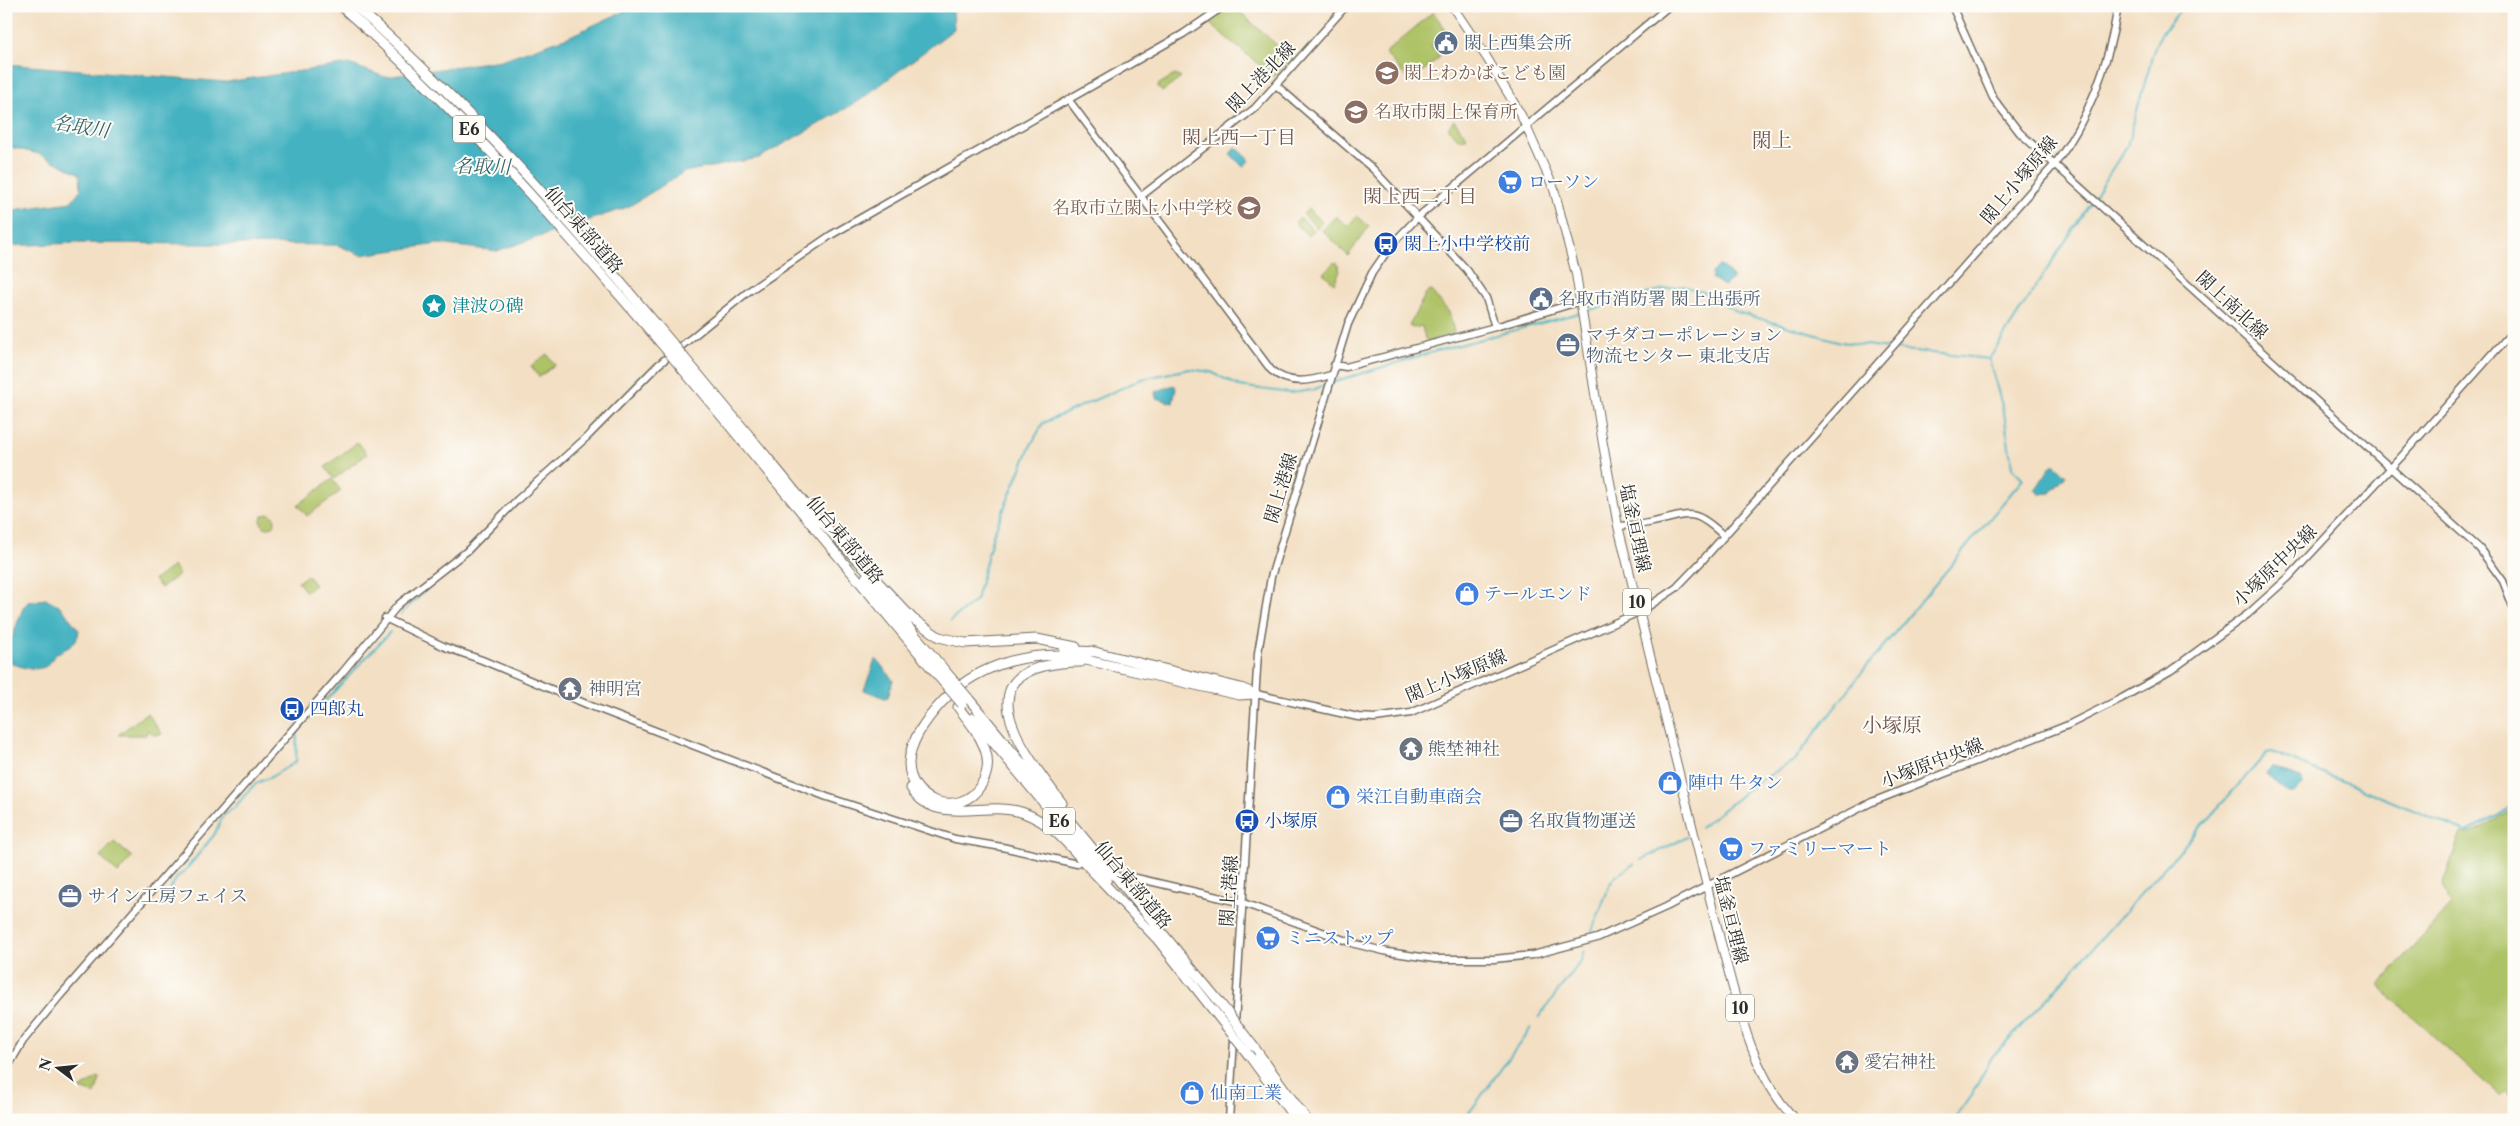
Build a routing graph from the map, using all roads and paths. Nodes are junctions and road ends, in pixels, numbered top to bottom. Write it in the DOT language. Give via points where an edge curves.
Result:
graph roads {
  1 [pos="341,6"];
  2 [pos="355,6"];
  3 [pos="1224,6"];
  4 [pos="1346,6"];
  5 [pos="1452,6"];
  6 [pos="1669,6"];
  7 [pos="1952,6"];
  8 [pos="2118,6"];
  9 [pos="1277,86"];
  10 [pos="1068,99"];
  11 [pos="1526,125"];
  12 [pos="2055,164"];
  13 [pos="1140,197"];
  14 [pos="1418,217"];
  15 [pos="1582,308"];
  16 [pos="1495,327"];
  17 [pos="2514,330"];
  18 [pos="668,345"];
  19 [pos="1334,365"];
  20 [pos="1330,380"];
  21 [pos="762,458"];
  22 [pos="2390,468"];
  23 [pos="813,513"];
  24 [pos="1618,526"];
  25 [pos="1724,536"];
  26 [pos="2514,609"];
  27 [pos="385,618"];
  28 [pos="1096,652"];
  29 [pos="1094,662"];
  30 [pos="940,677"];
  31 [pos="2514,690"];
  32 [pos="1256,694"];
  33 [pos="963,703"];
  34 [pos="2514,716"];
  35 [pos="1077,864"];
  36 [pos="1132,877"];
  37 [pos="1707,886"];
  38 [pos="1243,903"];
  39 [pos="1151,917"];
  40 [pos="1156,938"];
  41 [pos="6,1070"];
  42 [pos="1229,1120"];
  43 [pos="1296,1120"];
  44 [pos="1307,1120"];
  45 [pos="1796,1120"];
  1 -- 18 [label="highway, 仙台東部道路 / E6" via="476,136"];
  2 -- 18 [label="highway, 仙台東部道路 / E6" via="482,128 600,257"];
  3 -- 10 [label="street" via="1183,34"];
  4 -- 9 [label="street, 閖上港北線"];
  5 -- 11 [label="main road, 塩釜亘理線 / 10" via="1501,79"];
  6 -- 11 [label="street, 閖上港線"];
  7 -- 12 [label="street, 閖上南北線" via="1993,98 2005,116"];
  8 -- 12 [label="street, 閖上小塚原線" via="2109,49 2091,106"];
  9 -- 13 [label="street, 閖上港北線" via="1233,127"];
  9 -- 14 [label="street" via="1373,169"];
  10 -- 13 [label="street"];
  10 -- 27 [label="street" via="831,235 749,291 658,365 467,551"];
  11 -- 14 [label="street, 閖上港線"];
  11 -- 15 [label="main road, 塩釜亘理線 / 10" via="1554,189"];
  12 -- 22 [label="street, 閖上南北線"];
  12 -- 25 [label="street, 閖上小塚原線"];
  13 -- 20 [label="street" via="1271,370 1286,379 1300,382"];
  14 -- 16 [label="street" via="1473,276 1486,298"];
  14 -- 19 [label="street, 閖上港線" via="1392,244 1366,284"];
  15 -- 16 [label="street"];
  15 -- 24 [label="main road, 塩釜亘理線 / 10"];
  16 -- 19 [label="street" via="1346,367"];
  17 -- 22 [label="street, 小塚原中央線"];
  18 -- 21 [label="highway, 仙台東部道路 / E6, bridge"];
  19 -- 20 [label="street, 閖上港線"];
  20 -- 32 [label="street, 閖上港線" via="1271,577 1258,653"];
  21 -- 23 [label="highway, 仙台東部道路 / E6"];
  21 -- 30 [label="highway, 仙台東部道路 / E6" via="871,597"];
  22 -- 26 [label="street, 閖上南北線" via="2478,548 2503,581"];
  22 -- 37 [label="street, 小塚原中央線" via="2289,577 2248,614 2170,671 2068,725 1872,802"];
  23 -- 28 [label="highway" via="913,620 939,637 965,643 1037,639"];
  23 -- 30 [label="highway, 仙台東部道路 / E6"];
  24 -- 25 [label="street" via="1650,523 1685,514 1703,518"];
  24 -- 37 [label="main road, 塩釜亘理線 / 10"];
  25 -- 32 [label="street, 閖上小塚原線, bridge" via="1676,588 1646,608 1411,713 1358,717"];
  27 -- 35 [label="street" via="445,647 827,797 954,839"];
  27 -- 41 [label="street" via="342,673 59,997 23,1041"];
  28 -- 32 [label="highway"];
  28 -- 40 [label="highway" via="1027,651 970,672 942,694 917,725 906,749 904,771 917,797 936,808 1004,808 1041,821 1060,836"];
  29 -- 32 [label="highway" via="1239,695"];
  29 -- 33 [label="highway" via="1048,655 1014,660 972,678 945,699 921,729 909,762 919,790 930,799 943,803 962,802 973,794 983,783 987,768 982,741"];
  29 -- 39 [label="highway" via="1052,664 1027,672 1015,682 1008,696 1009,719 1038,770"];
  30 -- 33 [label="highway, 仙台東部道路 / E6, bridge"];
  30 -- 33 [label="highway"];
  31 -- 34 [label="street"];
  32 -- 38 [label="street, 閖上港線"];
  33 -- 39 [label="highway, 仙台東部道路 / E6"];
  33 -- 40 [label="highway, 仙台東部道路 / E6"];
  36 -- 38 [label="street, 小塚原中央線"];
  37 -- 38 [label="street, 小塚原中央線" via="1666,908 1584,943 1532,955 1494,959 1435,959 1388,952 1355,944"];
  37 -- 45 [label="main road, 塩釜亘理線 / 10" via="1757,1061 1780,1102"];
  38 -- 42 [label="street, 閖上港線"];
  39 -- 44 [label="highway, 仙台東部道路 / E6, bridge"];
  40 -- 43 [label="highway, 仙台東部道路 / E6, bridge"];
}
